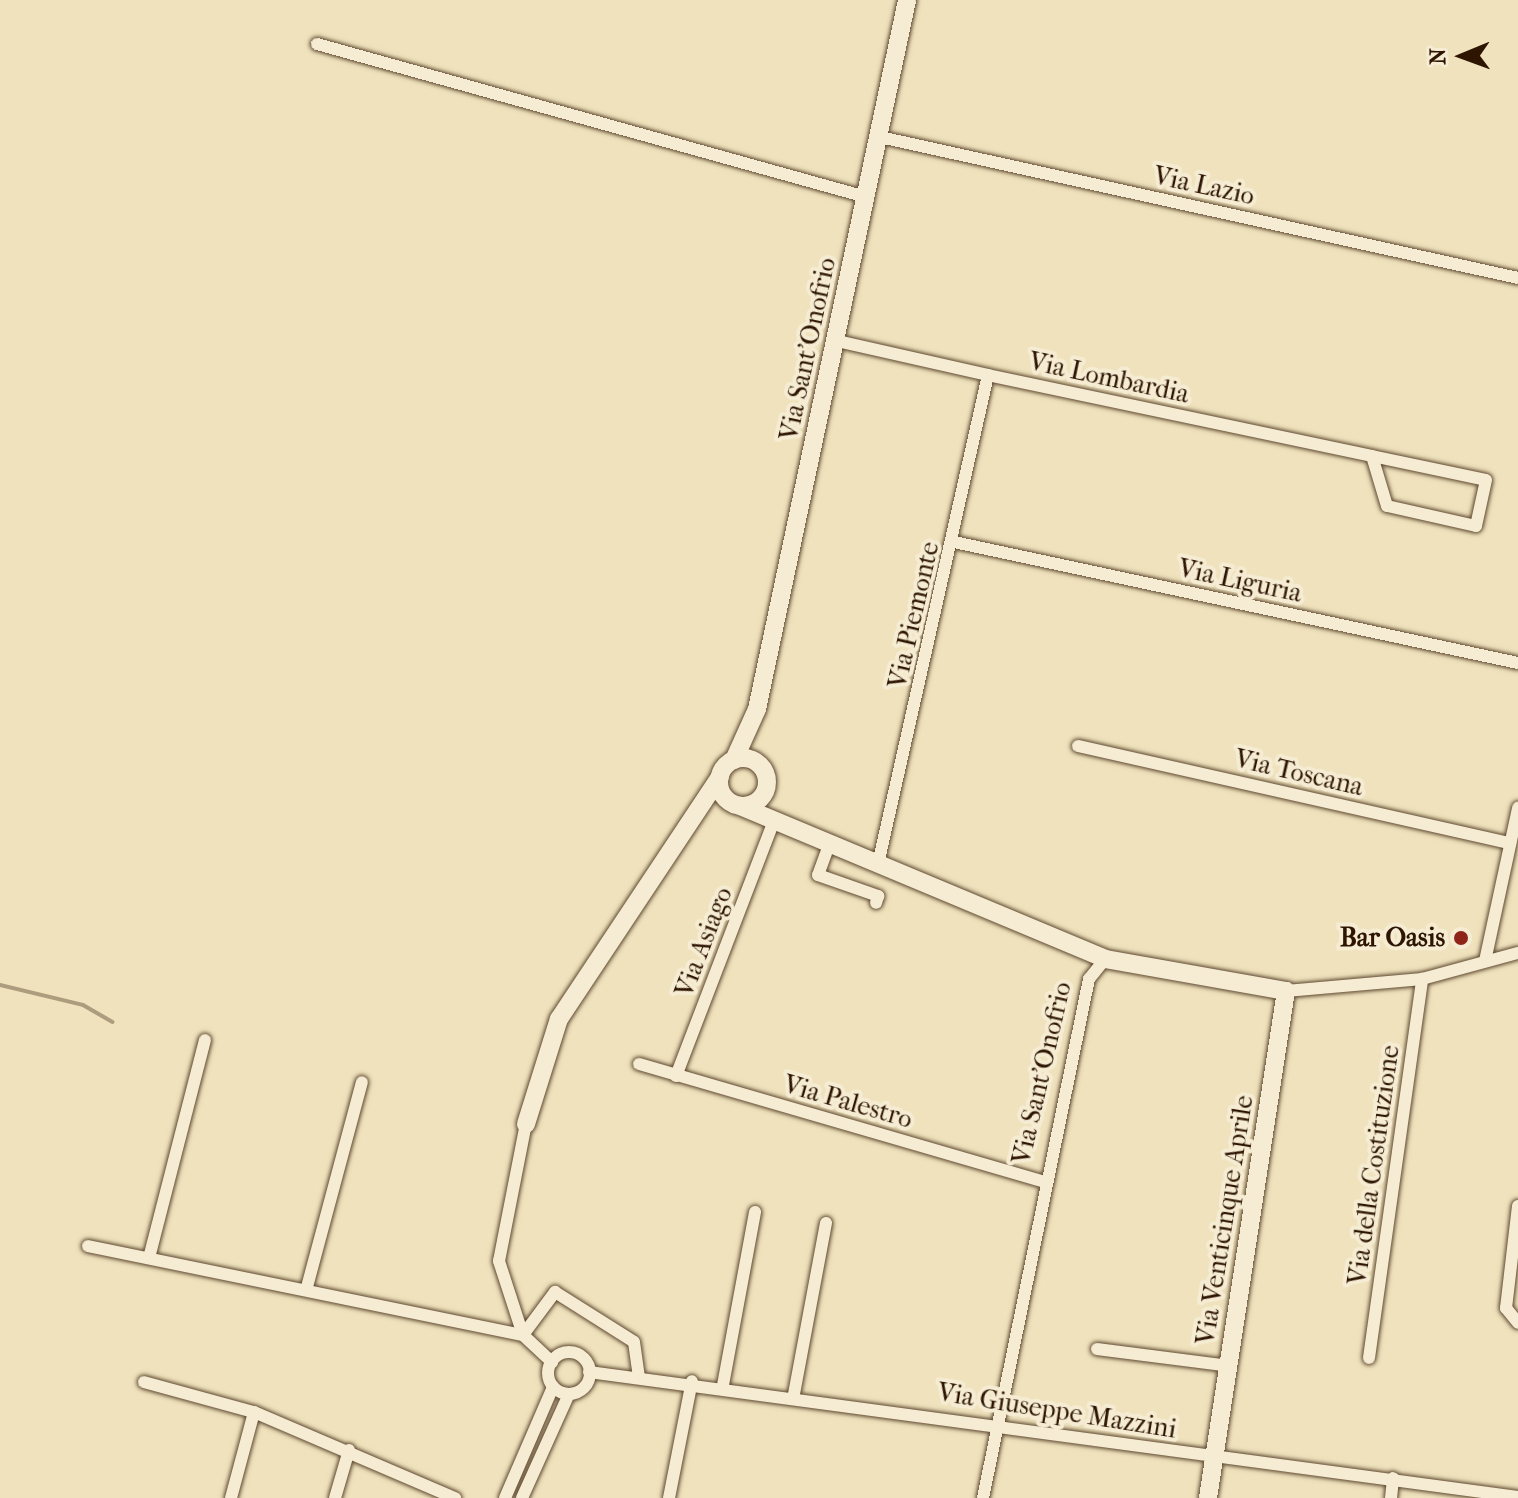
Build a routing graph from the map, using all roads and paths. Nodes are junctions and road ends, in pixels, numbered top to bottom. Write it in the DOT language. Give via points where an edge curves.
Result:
graph roads {
  1 [pos="907,0"];
  2 [pos="317,44"];
  3 [pos="880,137"];
  4 [pos="866,197"];
  5 [pos="1518,278"];
  6 [pos="837,341"];
  7 [pos="988,375"];
  8 [pos="1372,456"];
  9 [pos="954,542"];
  10 [pos="1518,663"];
  11 [pos="757,709"];
  12 [pos="1078,746"];
  13 [pos="734,760"];
  14 [pos="757,763"];
  15 [pos="720,777"];
  16 [pos="761,798"];
  17 [pos="733,802"];
  18 [pos="1518,808"];
  19 [pos="692,812"];
  20 [pos="773,823"];
  21 [pos="1510,843"];
  22 [pos="829,845"];
  23 [pos="878,864"];
  24 [pos="876,903"];
  25 [pos="1518,953"];
  26 [pos="1105,959"];
  27 [pos="1485,961"];
  28 [pos="1422,979"];
  29 [pos="1286,991"];
  30 [pos="205,1040"];
  31 [pos="639,1064"];
  32 [pos="676,1076"];
  33 [pos="362,1082"];
  34 [pos="526,1124"];
  35 [pos="1045,1182"];
  36 [pos="1518,1206"];
  37 [pos="755,1212"];
  38 [pos="826,1223"];
  39 [pos="88,1246"];
  40 [pos="149,1258"];
  41 [pos="307,1287"];
  42 [pos="1518,1323"];
  43 [pos="523,1335"];
  44 [pos="1097,1349"];
  45 [pos="1369,1358"];
  46 [pos="552,1362"];
  47 [pos="1229,1366"];
  48 [pos="589,1372"];
  49 [pos="639,1376"];
  50 [pos="692,1381"];
  51 [pos="144,1382"];
  52 [pos="723,1385"];
  53 [pos="553,1387"];
  54 [pos="569,1394"];
  55 [pos="794,1394"];
  56 [pos="254,1412"];
  57 [pos="996,1423"];
  58 [pos="349,1450"];
  59 [pos="1215,1457"];
  60 [pos="1393,1478"];
  61 [pos="1518,1497"];
  62 [pos="231,1498"];
  63 [pos="335,1498"];
  64 [pos="455,1498"];
  65 [pos="505,1498"];
  66 [pos="522,1498"];
  67 [pos="669,1498"];
  68 [pos="983,1498"];
  69 [pos="1208,1498"];
  70 [pos="1391,1498"];
  1 -- 3 [label="street, Via Sant'Onofrio"];
  2 -- 4 [label="street"];
  3 -- 4 [label="street, Via Sant'Onofrio"];
  3 -- 5 [label="street, Via Lazio"];
  4 -- 6 [label="street, Via Sant'Onofrio"];
  6 -- 7 [label="street, Via Lombardia"];
  6 -- 11 [label="street, Via Sant'Onofrio"];
  7 -- 8 [label="street, Via Lombardia"];
  7 -- 9 [label="street, Via Piemonte"];
  8 -- 8 [label="street, Via Lombardia" via="1486,480 1476,526 1387,506"];
  9 -- 10 [label="street, Via Liguria"];
  9 -- 23 [label="street, Via Piemonte"];
  11 -- 13 [label="street, Via Sant'Onofrio"];
  11 -- 14 [label="street, Via Sant'Onofrio"];
  12 -- 21 [label="street, Via Toscana"];
  13 -- 14 [label="street"];
  13 -- 15 [label="street, Via Sant'Onofrio"];
  14 -- 16 [label="street, Via Sant'Onofrio" via="766,775"];
  15 -- 17 [label="street"];
  15 -- 19 [label="street, Via Sant'Onofrio"];
  16 -- 17 [label="street"];
  16 -- 20 [label="street, Via Sant'Onofrio"];
  17 -- 19 [label="street"];
  17 -- 20 [label="street, Via Sant'Onofrio"];
  18 -- 21 [label="street"];
  19 -- 34 [label="street, Via Sant'Onofrio" via="559,1019"];
  20 -- 22 [label="street, Via Sant'Onofrio"];
  20 -- 32 [label="street, Via Asiago"];
  21 -- 27 [label="street"];
  22 -- 23 [label="street, Via Sant'Onofrio"];
  22 -- 24 [label="street" via="818,875 878,896"];
  23 -- 26 [label="street, Via Sant'Onofrio"];
  25 -- 27 [label="street"];
  26 -- 29 [label="street"];
  26 -- 35 [label="street, Via Sant'Onofrio" via="1089,979"];
  27 -- 28 [label="street"];
  28 -- 29 [label="street"];
  28 -- 45 [label="street, Via della Costituzione"];
  29 -- 47 [label="street, Via Venticinque Aprile"];
  30 -- 40 [label="street"];
  31 -- 32 [label="street, Via Palestro"];
  32 -- 35 [label="street, Via Palestro"];
  33 -- 41 [label="street"];
  34 -- 43 [label="street" via="499,1261"];
  35 -- 57 [label="street, Via Sant'Onofrio"];
  36 -- 42 [label="street" via="1506,1308"];
  37 -- 52 [label="street"];
  38 -- 55 [label="street"];
  39 -- 40 [label="street"];
  40 -- 41 [label="street"];
  41 -- 43 [label="street"];
  43 -- 46 [label="street"];
  43 -- 49 [label="street" via="555,1292 583,1303 634,1342"];
  44 -- 47 [label="street"];
  46 -- 48 [label="street" via="575,1353"];
  46 -- 53 [label="street"];
  47 -- 59 [label="street, Via Venticinque Aprile"];
  48 -- 49 [label="street, Via Giuseppe Mazzini"];
  48 -- 54 [label="street" via="584,1387"];
  49 -- 50 [label="street, Via Giuseppe Mazzini"];
  50 -- 52 [label="street, Via Giuseppe Mazzini"];
  50 -- 67 [label="street"];
  51 -- 56 [label="street"];
  52 -- 55 [label="street, Via Giuseppe Mazzini"];
  53 -- 54 [label="street"];
  53 -- 65 [label="street"];
  54 -- 66 [label="street"];
  55 -- 57 [label="street, Via Giuseppe Mazzini"];
  56 -- 58 [label="street"];
  56 -- 62 [label="street"];
  57 -- 59 [label="street, Via Giuseppe Mazzini"];
  57 -- 68 [label="street, Via Sant'Onofrio"];
  58 -- 63 [label="street"];
  58 -- 64 [label="street"];
  59 -- 60 [label="street, Via Giuseppe Mazzini"];
  59 -- 69 [label="street, Via Venticinque Aprile"];
  60 -- 61 [label="street, Via Giuseppe Mazzini"];
  60 -- 70 [label="street"];
}
